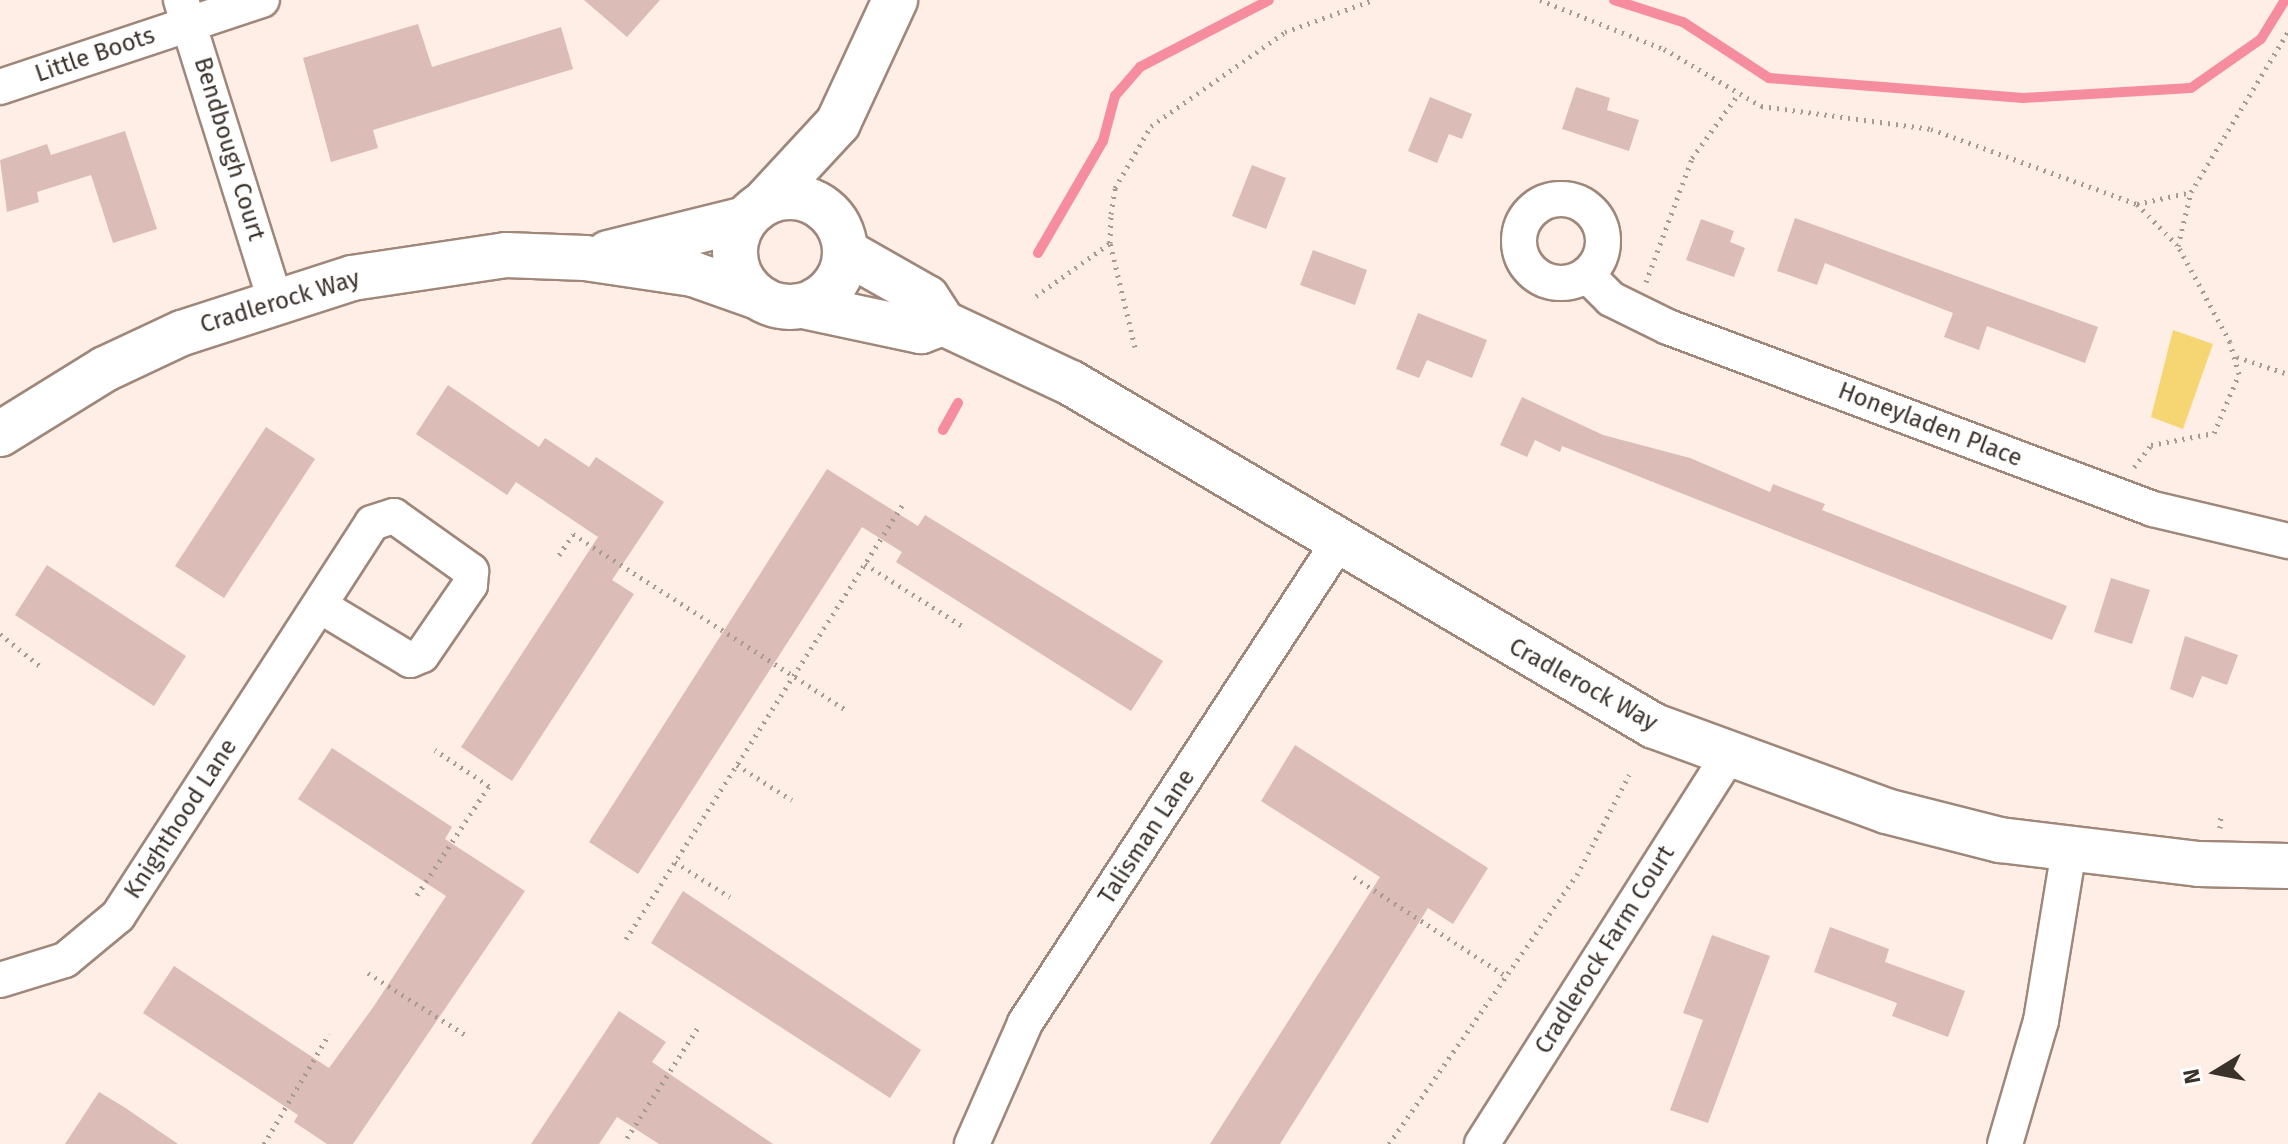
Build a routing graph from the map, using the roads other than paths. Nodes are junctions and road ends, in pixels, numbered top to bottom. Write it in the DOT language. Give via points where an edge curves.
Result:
graph roads {
  1 [pos="262,0"];
  2 [pos="895,0"];
  3 [pos="185,12"];
  4 [pos="0,87"];
  5 [pos="838,123"];
  6 [pos="755,211"];
  7 [pos="829,212"];
  8 [pos="846,252"];
  9 [pos="585,258"];
  10 [pos="1587,275"];
  11 [pos="755,296"];
  12 [pos="275,300"];
  13 [pos="803,306"];
  14 [pos="943,323"];
  15 [pos="0,434"];
  16 [pos="1340,540"];
  17 [pos="2288,541"];
  18 [pos="320,606"];
  19 [pos="1728,756"];
  20 [pos="2069,850"];
  21 [pos="2288,866"];
  22 [pos="0,980"];
  23 [pos="972,1144"];
  24 [pos="1482,1144"];
  25 [pos="2005,1144"];
  1 -- 3 [label="street, Little Boots"];
  2 -- 5 [label="street"];
  3 -- 4 [label="street, Little Boots"];
  3 -- 12 [label="street, Bendbough Court"];
  5 -- 6 [label="street"];
  5 -- 7 [label="street"];
  6 -- 7 [label="street" via="798,197"];
  6 -- 9 [label="street, Cradlerock Way"];
  6 -- 11 [label="street" via="735,260"];
  7 -- 8 [label="street"];
  8 -- 13 [label="street" via="833,287"];
  8 -- 14 [label="street, Cradlerock Way" via="927,298"];
  9 -- 11 [label="street, Cradlerock Way" via="693,274"];
  9 -- 12 [label="street, Cradlerock Way" via="506,255 431,264"];
  10 -- 17 [label="street, Honeyladen Place" via="1636,314 2119,496"];
  11 -- 13 [label="street"];
  12 -- 15 [label="street, Cradlerock Way" via="105,369"];
  13 -- 14 [label="street" via="921,331"];
  14 -- 16 [label="street, Cradlerock Way" via="1071,383"];
  16 -- 19 [label="street, Cradlerock Way" via="1580,687"];
  16 -- 23 [label="street, Talisman Lane" via="1025,1023"];
  18 -- 18 [label="street, Knighthood Lane" via="410,660 422,655 470,585 471,571 394,516 382,516"];
  18 -- 22 [label="street, Knighthood Lane" via="118,916 65,960"];
  19 -- 20 [label="street, Cradlerock Way" via="1886,811"];
  19 -- 24 [label="street, Cradlerock Farm Court"];
  20 -- 21 [label="street, Cradlerock Way"];
  20 -- 25 [label="street" via="2041,1021"];
}
